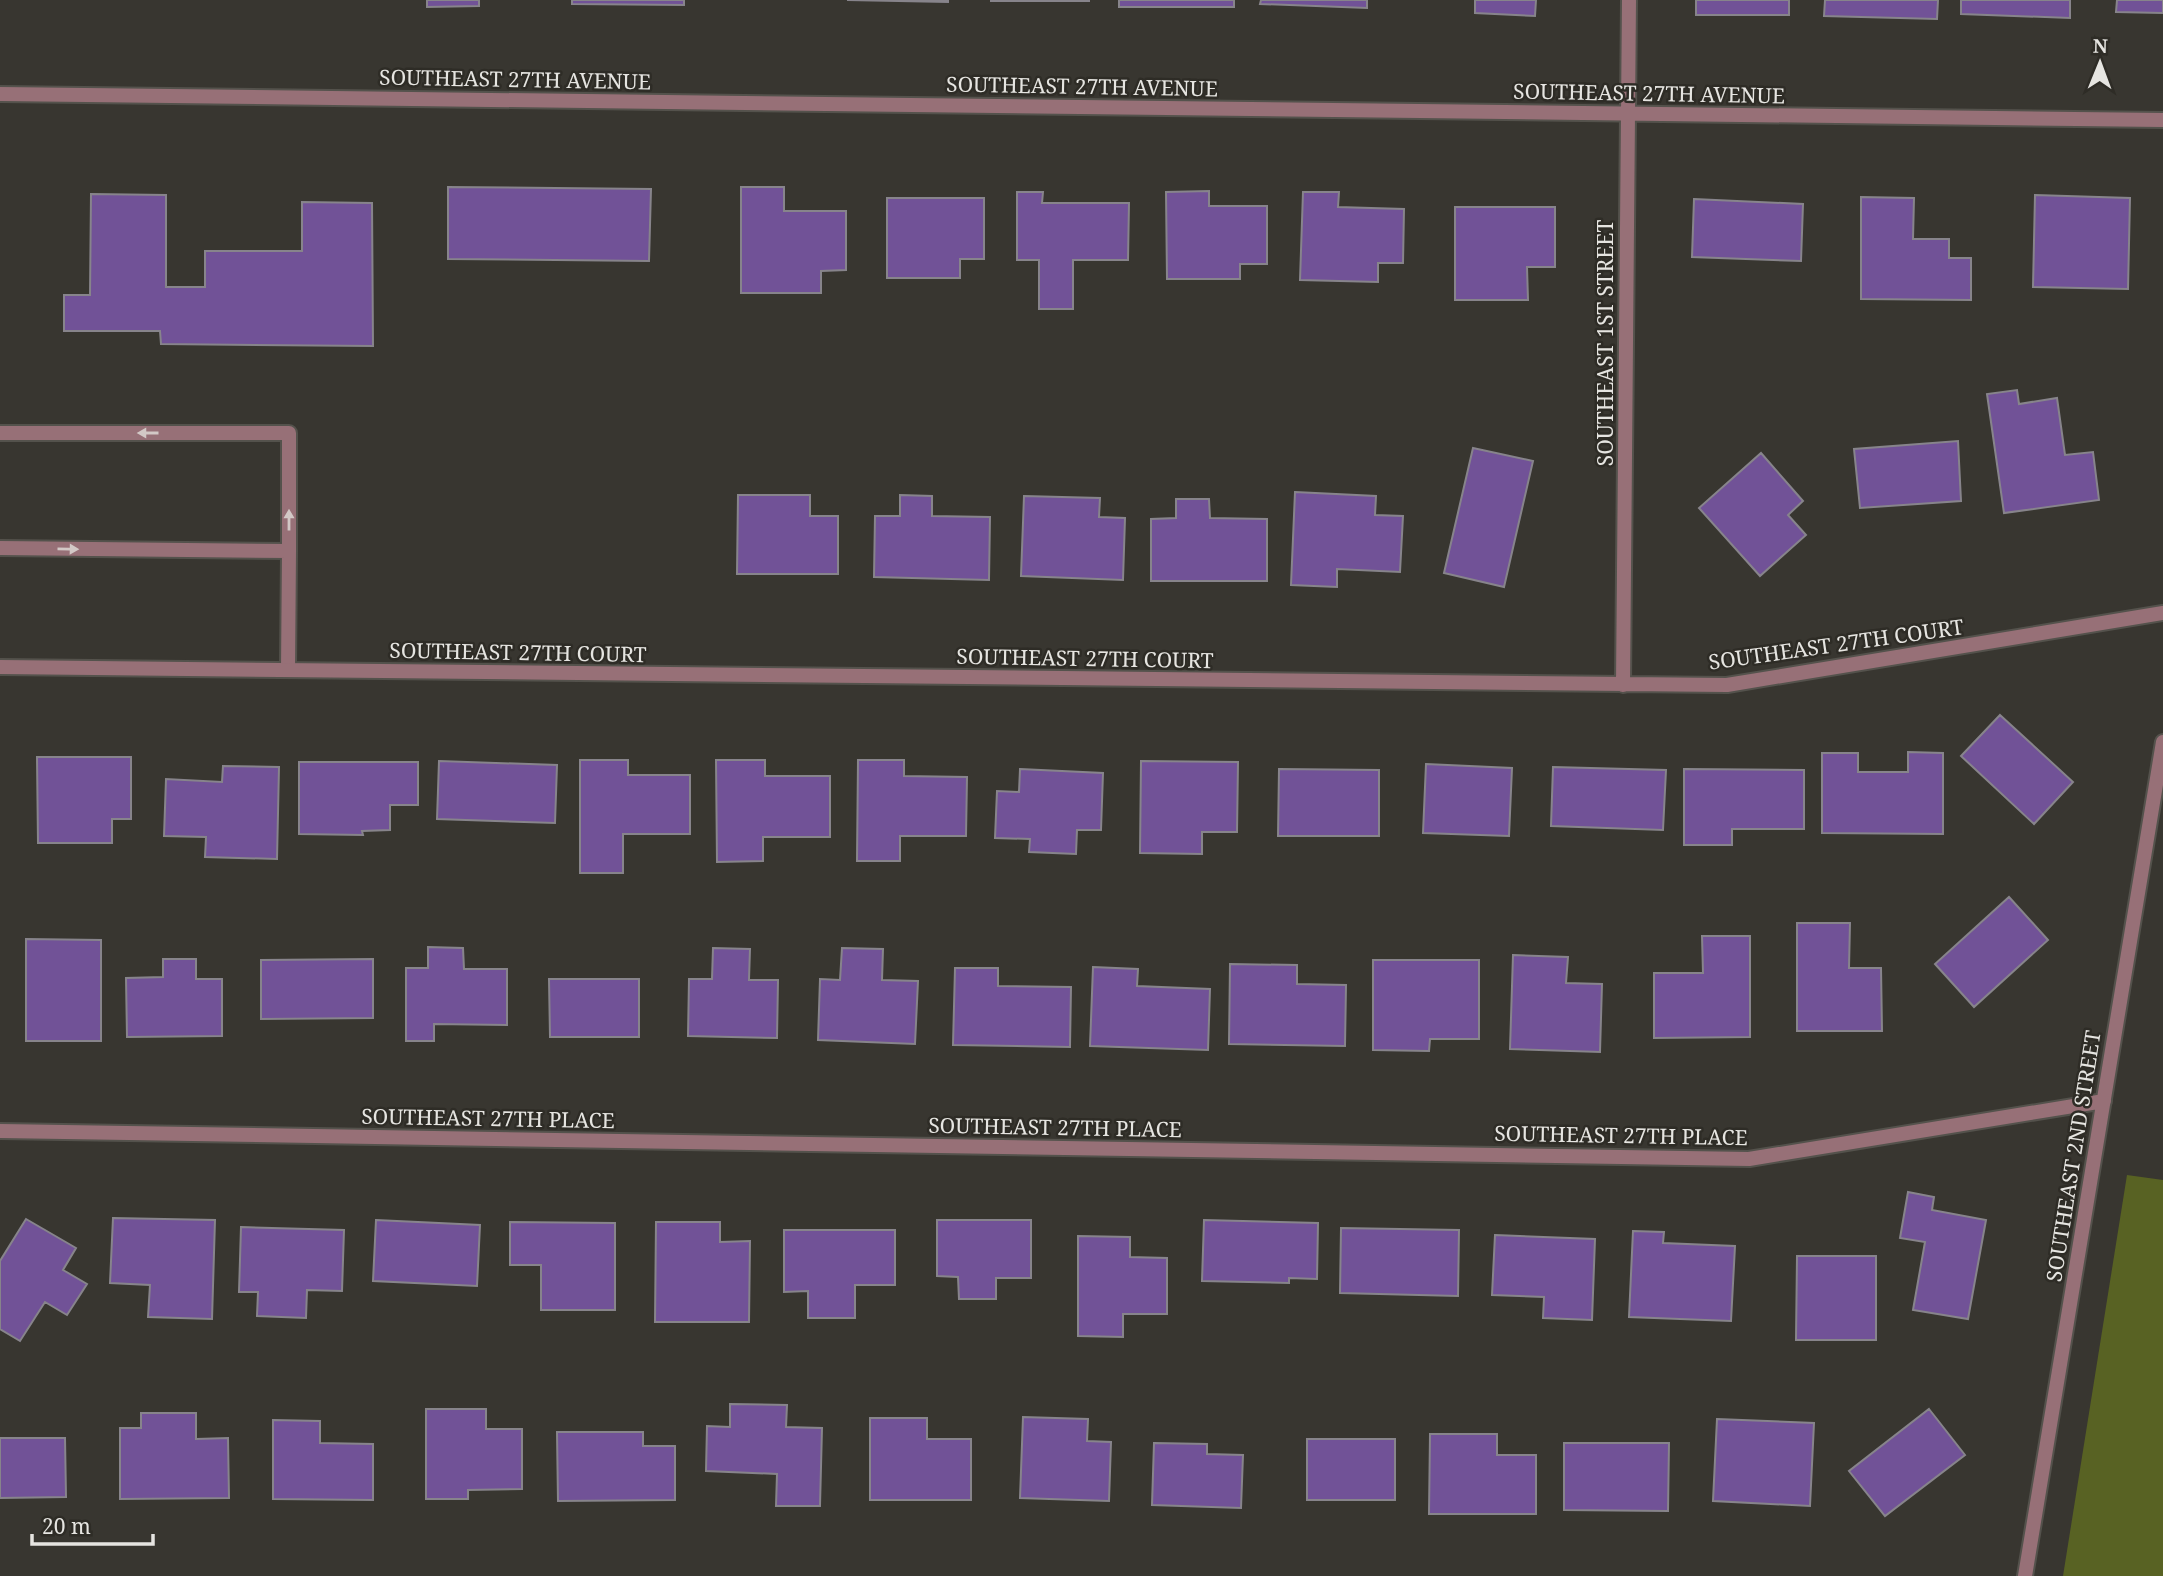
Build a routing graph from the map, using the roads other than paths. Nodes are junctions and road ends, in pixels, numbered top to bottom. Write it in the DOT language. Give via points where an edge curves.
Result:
graph roads {
  1 [pos="1629,0"];
  2 [pos="0,94"];
  3 [pos="1628,113"];
  4 [pos="2163,120"];
  5 [pos="0,433"];
  6 [pos="0,548"];
  7 [pos="289,551"];
  8 [pos="2163,614"];
  9 [pos="0,667"];
  10 [pos="288,670"];
  11 [pos="1623,685"];
  12 [pos="2163,742"];
  13 [pos="2104,1101"];
  14 [pos="0,1131"];
  15 [pos="2025,1576"];
  1 -- 3 [label="street, SOUTHEAST 1ST STREET"];
  2 -- 3 [label="street, SOUTHEAST 27TH AVENUE"];
  3 -- 4 [label="street, SOUTHEAST 27TH AVENUE"];
  3 -- 11 [label="street, SOUTHEAST 1ST STREET"];
  7 -- 5 [label="street, one-way" via="289,433"];
  6 -- 7 [label="street, one-way"];
  7 -- 10 [label="street"];
  8 -- 11 [label="street, SOUTHEAST 27TH COURT" via="1727,685"];
  9 -- 10 [label="street, SOUTHEAST 27TH COURT"];
  10 -- 11 [label="street, SOUTHEAST 27TH COURT"];
  12 -- 13 [label="street, SOUTHEAST 2ND STREET"];
  13 -- 14 [label="street, SOUTHEAST 27TH PLACE" via="1749,1159"];
  13 -- 15 [label="street, SOUTHEAST 2ND STREET"];
}
